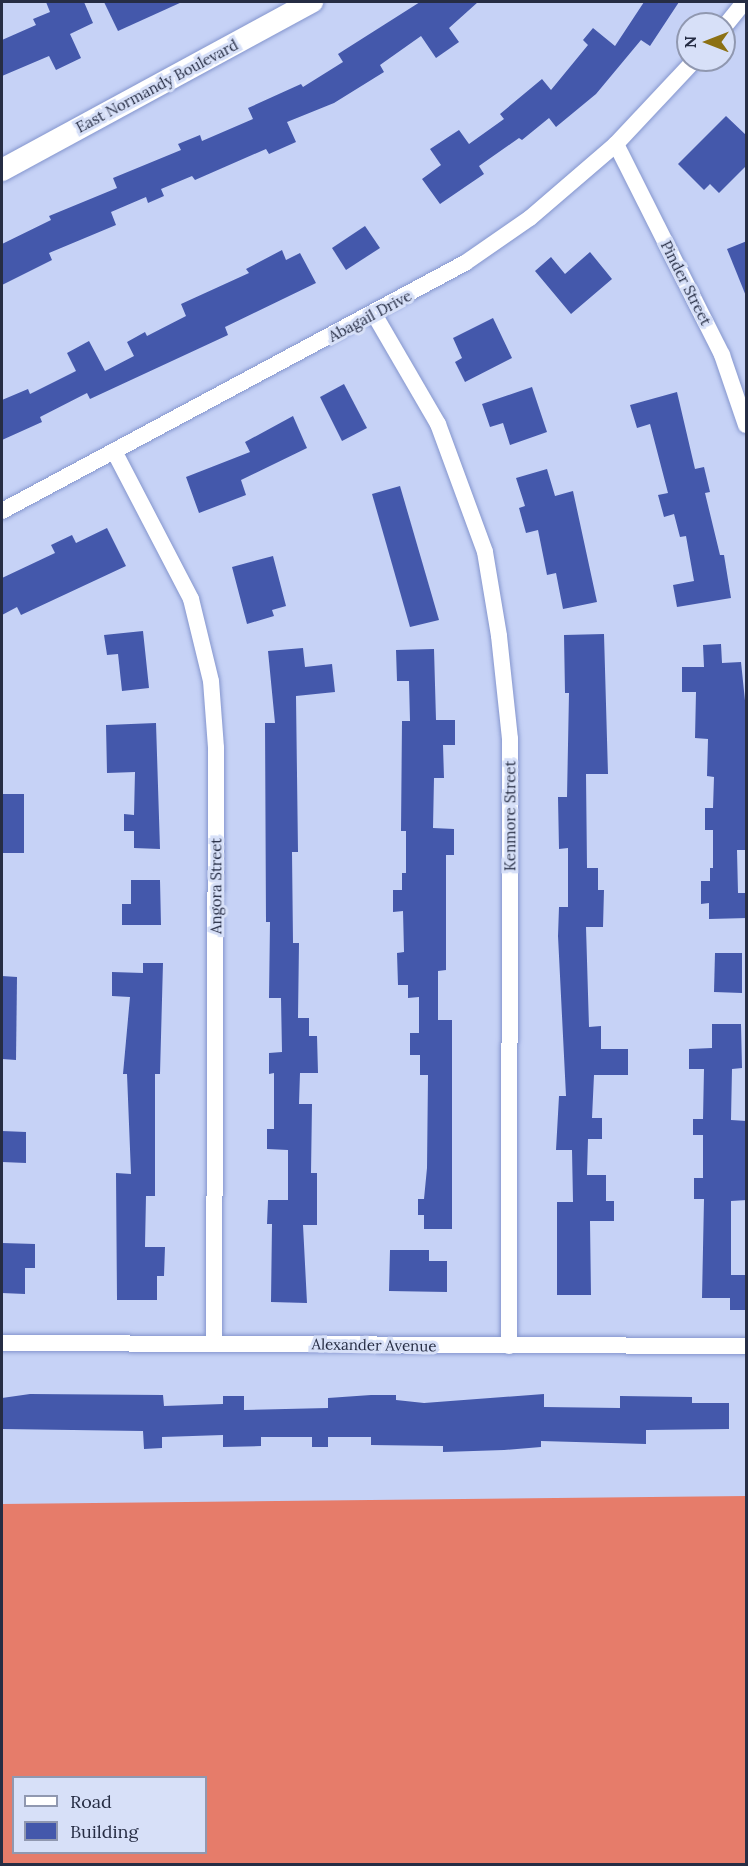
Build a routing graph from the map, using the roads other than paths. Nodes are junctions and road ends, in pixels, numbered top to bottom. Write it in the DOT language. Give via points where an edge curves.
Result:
graph roads {
  1 [pos="312,2"];
  2 [pos="684,72"];
  3 [pos="616,144"];
  4 [pos="2,170"];
  5 [pos="374,314"];
  6 [pos="747,425"];
  7 [pos="114,451"];
  8 [pos="2,511"];
  9 [pos="2,1343"];
  10 [pos="214,1343"];
  11 [pos="509,1346"];
  12 [pos="747,1346"];
  1 -- 4 [label="street, East Normandy Boulevard"];
  2 -- 3 [label="street, Abagail Drive"];
  3 -- 5 [label="street, Abagail Drive" via="530,218 465,263"];
  3 -- 6 [label="street, Pinder Street" via="722,355"];
  5 -- 7 [label="street, Abagail Drive"];
  5 -- 11 [label="street, Kenmore Street" via="438,424 485,552 499,636 510,739"];
  7 -- 8 [label="street, Abagail Drive"];
  7 -- 10 [label="street, Angora Street" via="191,599 211,681 216,748"];
  9 -- 10 [label="street, Alexander Avenue"];
  10 -- 11 [label="street, Alexander Avenue"];
  11 -- 12 [label="street, Alexander Avenue"];
}
